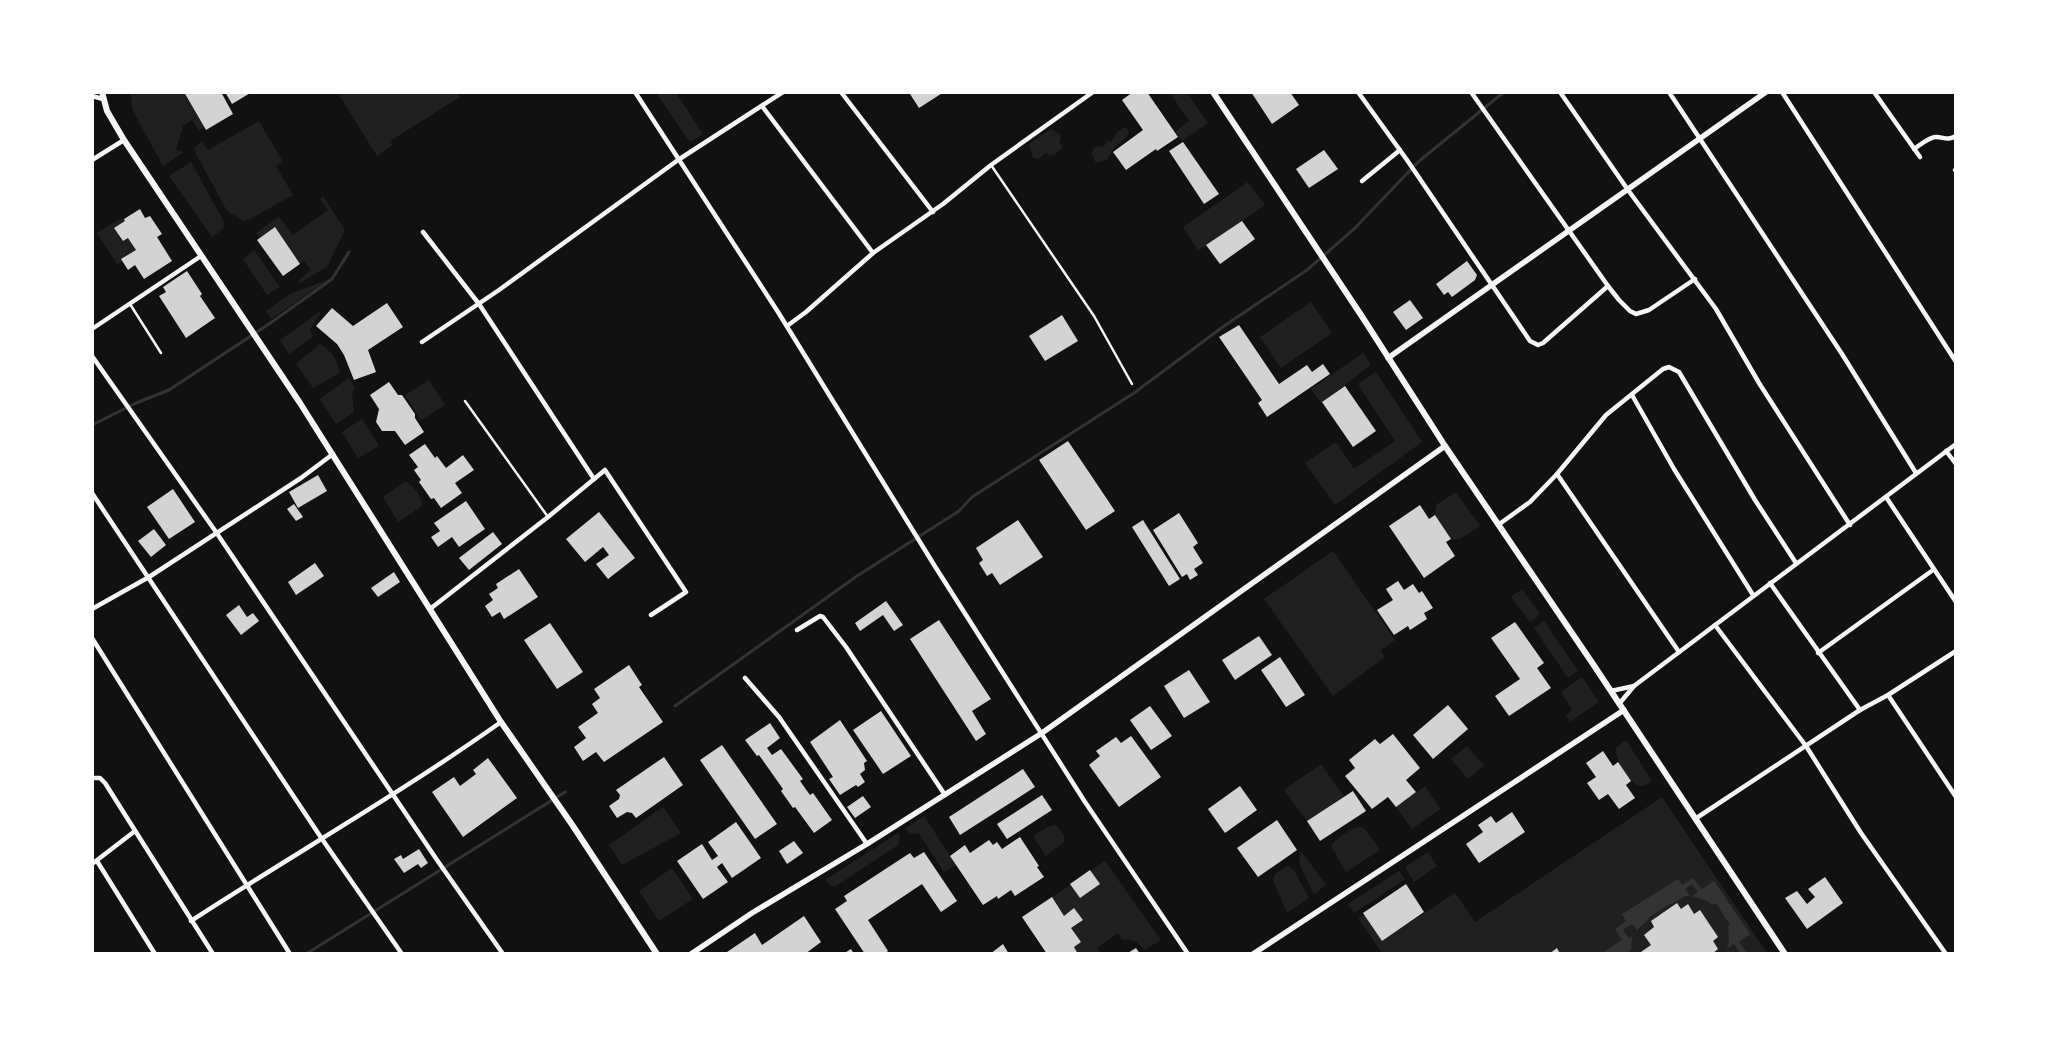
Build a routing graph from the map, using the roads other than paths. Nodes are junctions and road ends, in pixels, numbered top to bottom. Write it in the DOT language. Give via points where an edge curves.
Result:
graph roads {
  1 [pos="635,92"];
  2 [pos="782,92"];
  3 [pos="841,92"];
  4 [pos="1093,92"];
  5 [pos="1213,92"];
  6 [pos="1358,92"];
  7 [pos="1471,92"];
  8 [pos="1560,92"];
  9 [pos="1669,92"];
  10 [pos="1766,92"];
  11 [pos="1782,92"];
  12 [pos="1874,92"];
  13 [pos="92,96"];
  14 [pos="102,96"];
  15 [pos="762,106"];
  16 [pos="1956,136"];
  17 [pos="124,140"];
  18 [pos="1699,141"];
  19 [pos="1914,149"];
  20 [pos="1400,150"];
  21 [pos="1920,157"];
  22 [pos="92,160"];
  23 [pos="678,160"];
  24 [pos="991,165"];
  25 [pos="1362,180"];
  26 [pos="1628,190"];
  27 [pos="933,212"];
  28 [pos="423,232"];
  29 [pos="1569,232"];
  30 [pos="873,253"];
  31 [pos="201,256"];
  32 [pos="1695,279"];
  33 [pos="1492,286"];
  34 [pos="1608,286"];
  35 [pos="130,304"];
  36 [pos="479,304"];
  37 [pos="787,326"];
  38 [pos="92,329"];
  39 [pos="422,342"];
  40 [pos="161,353"];
  41 [pos="92,356"];
  42 [pos="1388,358"];
  43 [pos="1956,362"];
  44 [pos="1132,384"];
  45 [pos="1632,396"];
  46 [pos="465,401"];
  47 [pos="1956,444"];
  48 [pos="1445,446"];
  49 [pos="1946,451"];
  50 [pos="333,454"];
  51 [pos="1956,464"];
  52 [pos="1916,473"];
  53 [pos="1557,474"];
  54 [pos="594,480"];
  55 [pos="92,493"];
  56 [pos="1886,496"];
  57 [pos="548,517"];
  58 [pos="1498,525"];
  59 [pos="1850,525"];
  60 [pos="216,532"];
  61 [pos="1796,563"];
  62 [pos="1933,570"];
  63 [pos="149,577"];
  64 [pos="1770,583"];
  65 [pos="1753,595"];
  66 [pos="1956,602"];
  67 [pos="92,609"];
  68 [pos="430,609"];
  69 [pos="652,614"];
  70 [pos="1715,625"];
  71 [pos="797,630"];
  72 [pos="92,638"];
  73 [pos="1956,651"];
  74 [pos="1679,652"];
  75 [pos="1818,653"];
  76 [pos="745,678"];
  77 [pos="1634,686"];
  78 [pos="1611,690"];
  79 [pos="1888,695"];
  80 [pos="1622,707"];
  81 [pos="1860,710"];
  82 [pos="501,722"];
  83 [pos="1042,733"];
  84 [pos="1806,746"];
  85 [pos="92,778"];
  86 [pos="393,794"];
  87 [pos="944,794"];
  88 [pos="1956,797"];
  89 [pos="1695,818"];
  90 [pos="135,831"];
  91 [pos="322,839"];
  92 [pos="866,844"];
  93 [pos="97,861"];
  94 [pos="92,864"];
  95 [pos="248,886"];
  96 [pos="192,921"];
  97 [pos="402,952"];
  98 [pos="290,953"];
  99 [pos="1785,953"];
  100 [pos="155,954"];
  101 [pos="213,954"];
  102 [pos="504,954"];
  103 [pos="657,954"];
  104 [pos="691,954"];
  105 [pos="1188,954"];
  106 [pos="1253,954"];
  107 [pos="1946,954"];
  1 -- 23 [label="street"];
  2 -- 15 [label="street"];
  3 -- 27 [label="street"];
  4 -- 24 [label="street"];
  5 -- 42 [label="main road"];
  6 -- 20 [label="street"];
  7 -- 29 [label="street"];
  8 -- 26 [label="street"];
  9 -- 18 [label="street"];
  10 -- 18 [label="street"];
  11 -- 43 [label="street"];
  12 -- 19 [label="street"];
  13 -- 14 [label="street"];
  14 -- 17 [label="main road"];
  15 -- 23 [label="street"];
  15 -- 30 [label="street"];
  16 -- 19 [label="street" via="1947,140 1931,138"];
  17 -- 22 [label="street"];
  17 -- 31 [label="main road"];
  18 -- 26 [label="street"];
  18 -- 52 [label="street" via="1842,354"];
  19 -- 21 [label="street"];
  20 -- 25 [label="street"];
  20 -- 33 [label="street"];
  23 -- 36 [label="street"];
  23 -- 37 [label="street"];
  24 -- 27 [label="street"];
  24 -- 44 [label="lane" via="1094,316"];
  26 -- 29 [label="street"];
  26 -- 32 [label="street"];
  27 -- 30 [label="street"];
  28 -- 36 [label="street"];
  29 -- 33 [label="street"];
  29 -- 34 [label="street"];
  30 -- 37 [label="street"];
  31 -- 35 [label="street"];
  31 -- 50 [label="main road"];
  32 -- 34 [label="street" via="1650,310 1636,314 1618,300"];
  32 -- 59 [label="street"];
  33 -- 34 [label="street" via="1530,341 1538,345"];
  33 -- 42 [label="street"];
  35 -- 38 [label="street"];
  35 -- 40 [label="lane"];
  36 -- 39 [label="street"];
  36 -- 54 [label="street"];
  37 -- 83 [label="street" via="923,548"];
  41 -- 60 [label="street"];
  42 -- 48 [label="main road"];
  45 -- 53 [label="street" via="1606,415"];
  45 -- 61 [label="street" via="1663,369 1669,367 1679,372"];
  45 -- 65 [label="street" via="1674,470"];
  46 -- 57 [label="lane"];
  47 -- 49 [label="street"];
  48 -- 58 [label="main road"];
  48 -- 83 [label="street"];
  49 -- 51 [label="street"];
  49 -- 52 [label="street"];
  50 -- 60 [label="street" via="302,478"];
  50 -- 68 [label="main road"];
  52 -- 56 [label="street"];
  53 -- 58 [label="street" via="1530,502"];
  53 -- 74 [label="street"];
  54 -- 57 [label="street"];
  54 -- 69 [label="street" via="605,470 686,592"];
  55 -- 63 [label="street"];
  56 -- 59 [label="street"];
  56 -- 62 [label="street"];
  57 -- 68 [label="street"];
  58 -- 78 [label="main road"];
  59 -- 61 [label="street"];
  60 -- 63 [label="street"];
  60 -- 86 [label="street"];
  61 -- 64 [label="street"];
  62 -- 66 [label="street"];
  62 -- 75 [label="street"];
  63 -- 67 [label="street"];
  63 -- 91 [label="street"];
  64 -- 65 [label="street"];
  64 -- 75 [label="street"];
  65 -- 70 [label="street"];
  68 -- 82 [label="main road"];
  70 -- 74 [label="street"];
  70 -- 84 [label="street"];
  71 -- 87 [label="street" via="823,617"];
  72 -- 95 [label="street"];
  73 -- 79 [label="street"];
  74 -- 77 [label="street"];
  75 -- 81 [label="street"];
  76 -- 92 [label="street" via="779,717"];
  77 -- 78 [label="street"];
  77 -- 80 [label="street"];
  78 -- 80 [label="main road"];
  79 -- 81 [label="street"];
  79 -- 88 [label="street"];
  80 -- 89 [label="main road"];
  80 -- 106 [label="street"];
  81 -- 84 [label="street"];
  82 -- 86 [label="street"];
  82 -- 103 [label="main road"];
  83 -- 87 [label="street"];
  83 -- 105 [label="street"];
  84 -- 89 [label="street"];
  84 -- 107 [label="street"];
  85 -- 90 [label="street" via="100,778 105,783"];
  86 -- 91 [label="street"];
  86 -- 102 [label="street"];
  87 -- 92 [label="street"];
  89 -- 99 [label="main road"];
  90 -- 93 [label="street"];
  90 -- 96 [label="street"];
  91 -- 95 [label="street"];
  91 -- 97 [label="street"];
  92 -- 104 [label="street" via="759,908"];
  93 -- 94 [label="street"];
  93 -- 100 [label="street"];
  95 -- 96 [label="street"];
  95 -- 98 [label="street"];
  96 -- 101 [label="street"];
}
